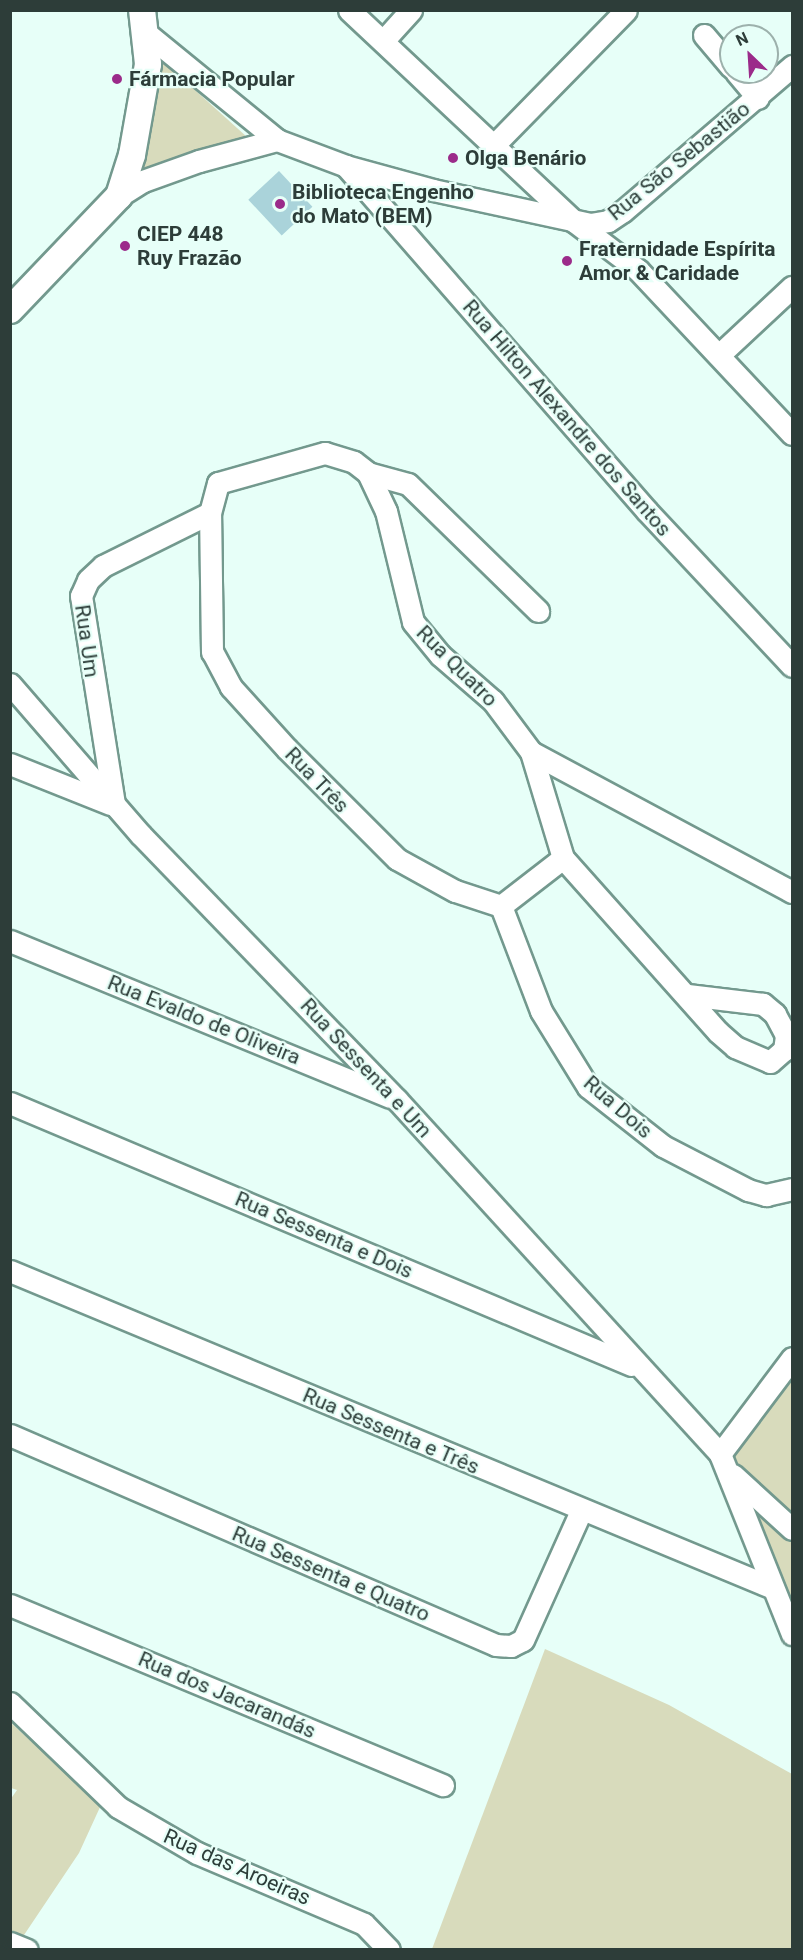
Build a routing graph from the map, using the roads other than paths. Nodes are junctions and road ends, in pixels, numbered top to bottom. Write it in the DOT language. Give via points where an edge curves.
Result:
graph roads {
  1 [pos="349,10"];
  2 [pos="411,10"];
  3 [pos="626,10"];
  4 [pos="144,22"];
  5 [pos="704,35"];
  6 [pos="383,40"];
  7 [pos="719,53"];
  8 [pos="792,66"];
  9 [pos="746,84"];
  10 [pos="758,98"];
  11 [pos="277,140"];
  12 [pos="495,144"];
  13 [pos="346,166"];
  14 [pos="119,196"];
  15 [pos="575,222"];
  16 [pos="792,287"];
  17 [pos="10,310"];
  18 [pos="719,355"];
  19 [pos="792,434"];
  20 [pos="368,473"];
  21 [pos="210,513"];
  22 [pos="538,611"];
  23 [pos="792,666"];
  24 [pos="10,684"];
  25 [pos="531,752"];
  26 [pos="10,764"];
  27 [pos="114,806"];
  28 [pos="563,858"];
  29 [pos="792,892"];
  30 [pos="501,906"];
  31 [pos="10,941"];
  32 [pos="687,995"];
  33 [pos="397,1100"];
  34 [pos="10,1103"];
  35 [pos="792,1188"];
  36 [pos="10,1271"];
  37 [pos="792,1358"];
  38 [pos="637,1367"];
  39 [pos="10,1435"];
  40 [pos="724,1462"];
  41 [pos="581,1511"];
  42 [pos="792,1529"];
  43 [pos="773,1588"];
  44 [pos="10,1605"];
  45 [pos="792,1634"];
  46 [pos="10,1702"];
  47 [pos="443,1785"];
  48 [pos="10,1943"];
  49 [pos="27,1950"];
  50 [pos="389,1950"];
  1 -- 6 [label="street"];
  2 -- 6 [label="street"];
  3 -- 12 [label="street"];
  4 -- 11 [label="street, Rua São Sebastião"];
  4 -- 14 [label="main road" via="148,64 132,155"];
  5 -- 7 [label="street"];
  6 -- 12 [label="street"];
  8 -- 10 [label="street, Rua São Sebastião"];
  9 -- 10 [label="street"];
  10 -- 15 [label="street, Rua São Sebastião" via="623,211 600,223"];
  11 -- 13 [label="street, Rua São Sebastião"];
  11 -- 14 [label="street" via="188,165 143,181"];
  12 -- 15 [label="street"];
  13 -- 15 [label="street, Rua São Sebastião"];
  13 -- 23 [label="street, Rua Hilton Alexandre dos Santos" via="647,511"];
  14 -- 17 [label="main road"];
  15 -- 18 [label="street" via="638,270"];
  16 -- 18 [label="street"];
  18 -- 19 [label="street"];
  20 -- 21 [label="street" via="338,455 306,455 218,483"];
  20 -- 22 [label="street" via="408,484"];
  20 -- 25 [label="street, Rua Quatro" via="386,511 413,622 440,655 493,701"];
  21 -- 27 [label="street, Rua Um" via="103,566 88,580 81,596"];
  21 -- 30 [label="street, Rua Três" via="212,652 231,687 334,800 397,859 430,880"];
  24 -- 27 [label="street, Rua Sessenta e Um"];
  25 -- 28 [label="street, Rua Quatro"];
  25 -- 29 [label="street"];
  26 -- 27 [label="street"];
  27 -- 33 [label="street, Rua Sessenta e Um"];
  28 -- 30 [label="street"];
  28 -- 32 [label="street, Rua Quatro"];
  30 -- 35 [label="street, Rua Dois" via="541,1011 588,1087 663,1146 748,1190 766,1195"];
  31 -- 33 [label="street, Rua Evaldo de Oliveira"];
  33 -- 38 [label="street, Rua Sessenta e Um"];
  34 -- 38 [label="street, Rua Sessenta e Dois"];
  36 -- 41 [label="street, Rua Sessenta e Três"];
  37 -- 40 [label="street"];
  38 -- 40 [label="street, Rua Sessenta e Um"];
  39 -- 41 [label="street, Rua Sessenta e Quatro" via="496,1645 511,1646 528,1632"];
  40 -- 42 [label="street, Rua Sessenta e Um"];
  40 -- 43 [label="street"];
  41 -- 43 [label="street, Rua Sessenta e Três"];
  43 -- 45 [label="street"];
  44 -- 47 [label="street, Rua dos Jacarandás"];
  46 -- 50 [label="street, Rua das Aroeiras" via="118,1808 197,1853 364,1924"];
  48 -- 49 [label="street"];
}
